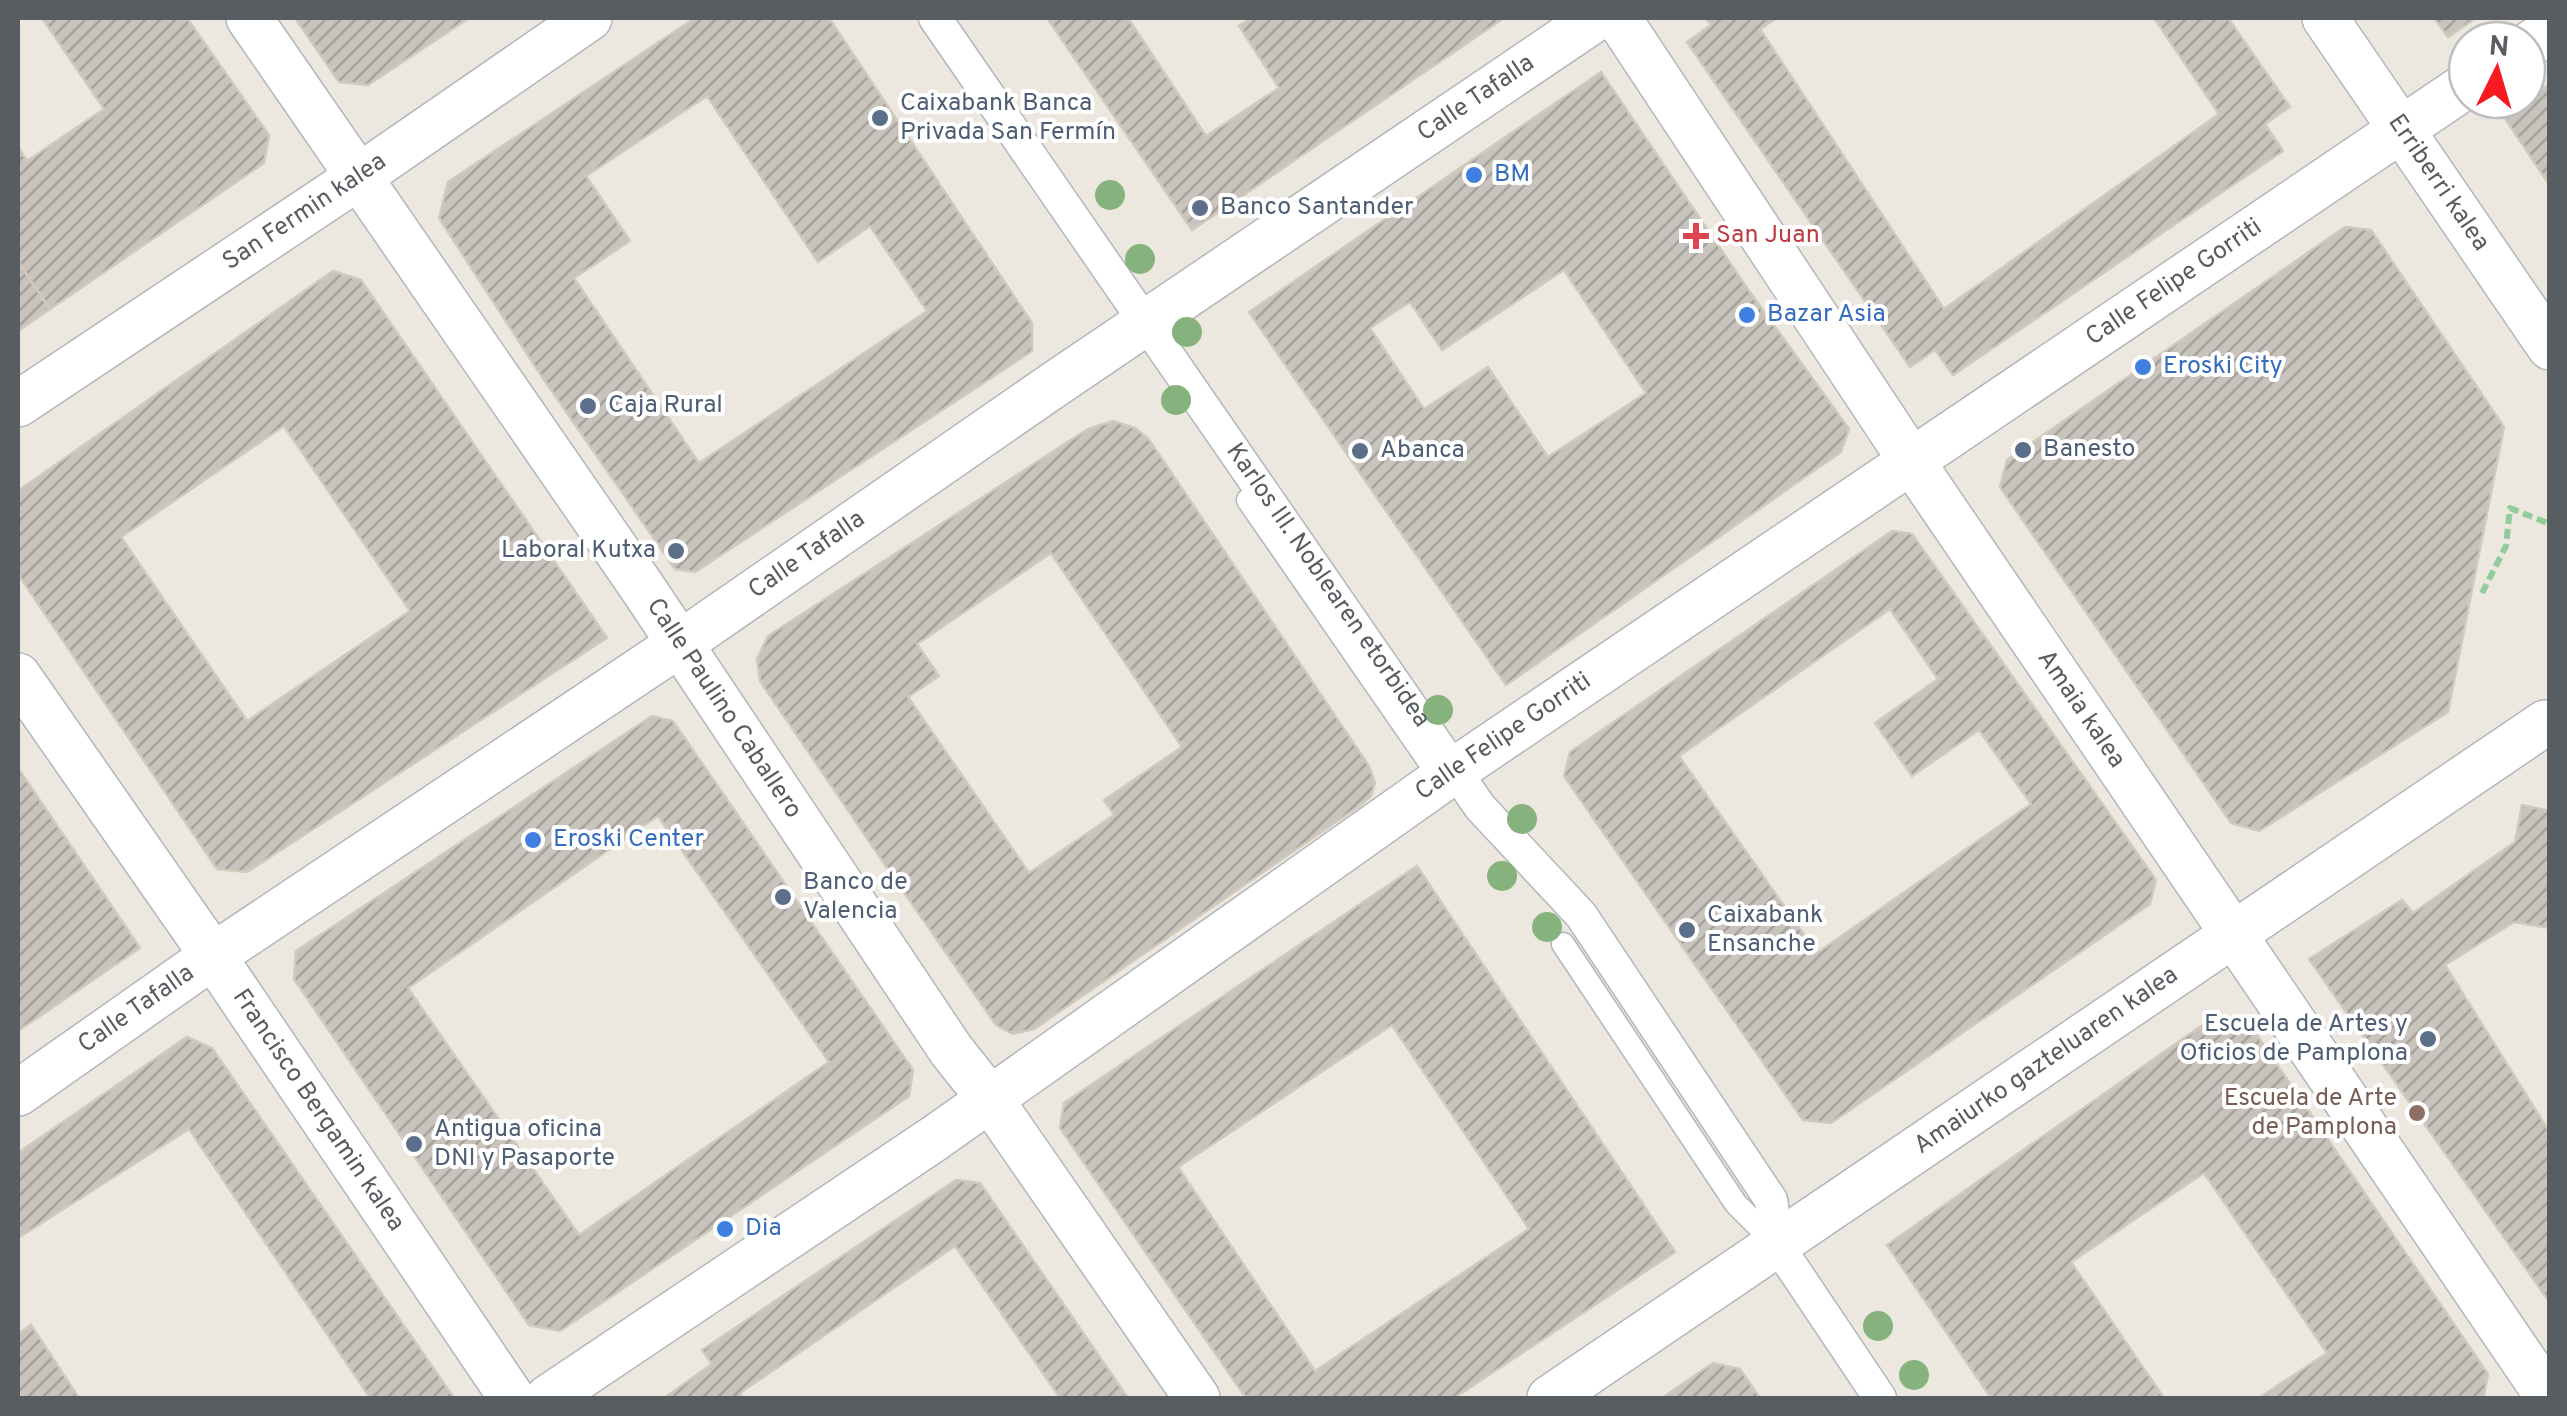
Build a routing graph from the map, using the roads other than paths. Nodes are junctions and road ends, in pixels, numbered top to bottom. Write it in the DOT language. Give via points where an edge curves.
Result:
graph roads {
  1 [pos="250,18"];
  2 [pos="589,18"];
  3 [pos="935,18"];
  4 [pos="1596,18"];
  5 [pos="1618,18"];
  6 [pos="2325,18"];
  7 [pos="2447,98"];
  8 [pos="2401,129"];
  9 [pos="360,176"];
  10 [pos="1145,324"];
  11 [pos="2550,348"];
  12 [pos="18,404"];
  13 [pos="1912,462"];
  14 [pos="1248,500"];
  15 [pos="678,644"];
  16 [pos="18,676"];
  17 [pos="2548,716"];
  18 [pos="1449,775"];
  19 [pos="2231,933"];
  20 [pos="1563,944"];
  21 [pos="213,956"];
  22 [pos="18,1093"];
  23 [pos="990,1099"];
  24 [pos="1778,1246"];
  25 [pos="512,1398"];
  26 [pos="548,1398"];
  27 [pos="1197,1398"];
  28 [pos="1550,1398"];
  29 [pos="1880,1398"];
  30 [pos="2549,1398"];
  1 -- 9 [label="street, Calle Paulino Caballero"];
  2 -- 9 [label="street, San Fermin kalea"];
  3 -- 10 [label="street, Karlos III. Noblearen etorbidea"];
  4 -- 10 [label="street, Calle Tafalla"];
  5 -- 13 [label="street, Amaia kalea"];
  6 -- 8 [label="street, Erriberri kalea"];
  7 -- 8 [label="street, Calle Felipe Gorriti"];
  8 -- 11 [label="street, Erriberri kalea"];
  8 -- 13 [label="street, Calle Felipe Gorriti"];
  9 -- 12 [label="street, San Fermin kalea"];
  9 -- 15 [label="street, Calle Paulino Caballero"];
  10 -- 15 [label="street, Calle Tafalla"];
  10 -- 18 [label="street, Karlos III. Noblearen etorbidea"];
  13 -- 18 [label="street, Calle Felipe Gorriti"];
  13 -- 19 [label="street, Amaia kalea"];
  14 -- 18 [label="lane"];
  15 -- 21 [label="street, Calle Tafalla"];
  15 -- 23 [label="street, Calle Paulino Caballero"];
  16 -- 21 [label="street, Francisco Bergamin kalea"];
  17 -- 19 [label="street, Amaiurko gazteluaren kalea"];
  18 -- 23 [label="street, Calle Felipe Gorriti"];
  18 -- 24 [label="street, Karlos III. Noblearen etorbidea" via="1581,916 1771,1200"];
  19 -- 24 [label="street, Amaiurko gazteluaren kalea"];
  19 -- 30 [label="street, Amaia kalea"];
  20 -- 24 [label="lane" via="1736,1204"];
  21 -- 22 [label="street, Calle Tafalla"];
  21 -- 25 [label="street, Francisco Bergamin kalea"];
  23 -- 26 [label="street, Calle Felipe Gorriti"];
  23 -- 27 [label="street, Calle Paulino Caballero"];
  24 -- 28 [label="street, Amaiurko gazteluaren kalea"];
  24 -- 29 [label="street, Karlos III. Noblearen etorbidea"];
}
